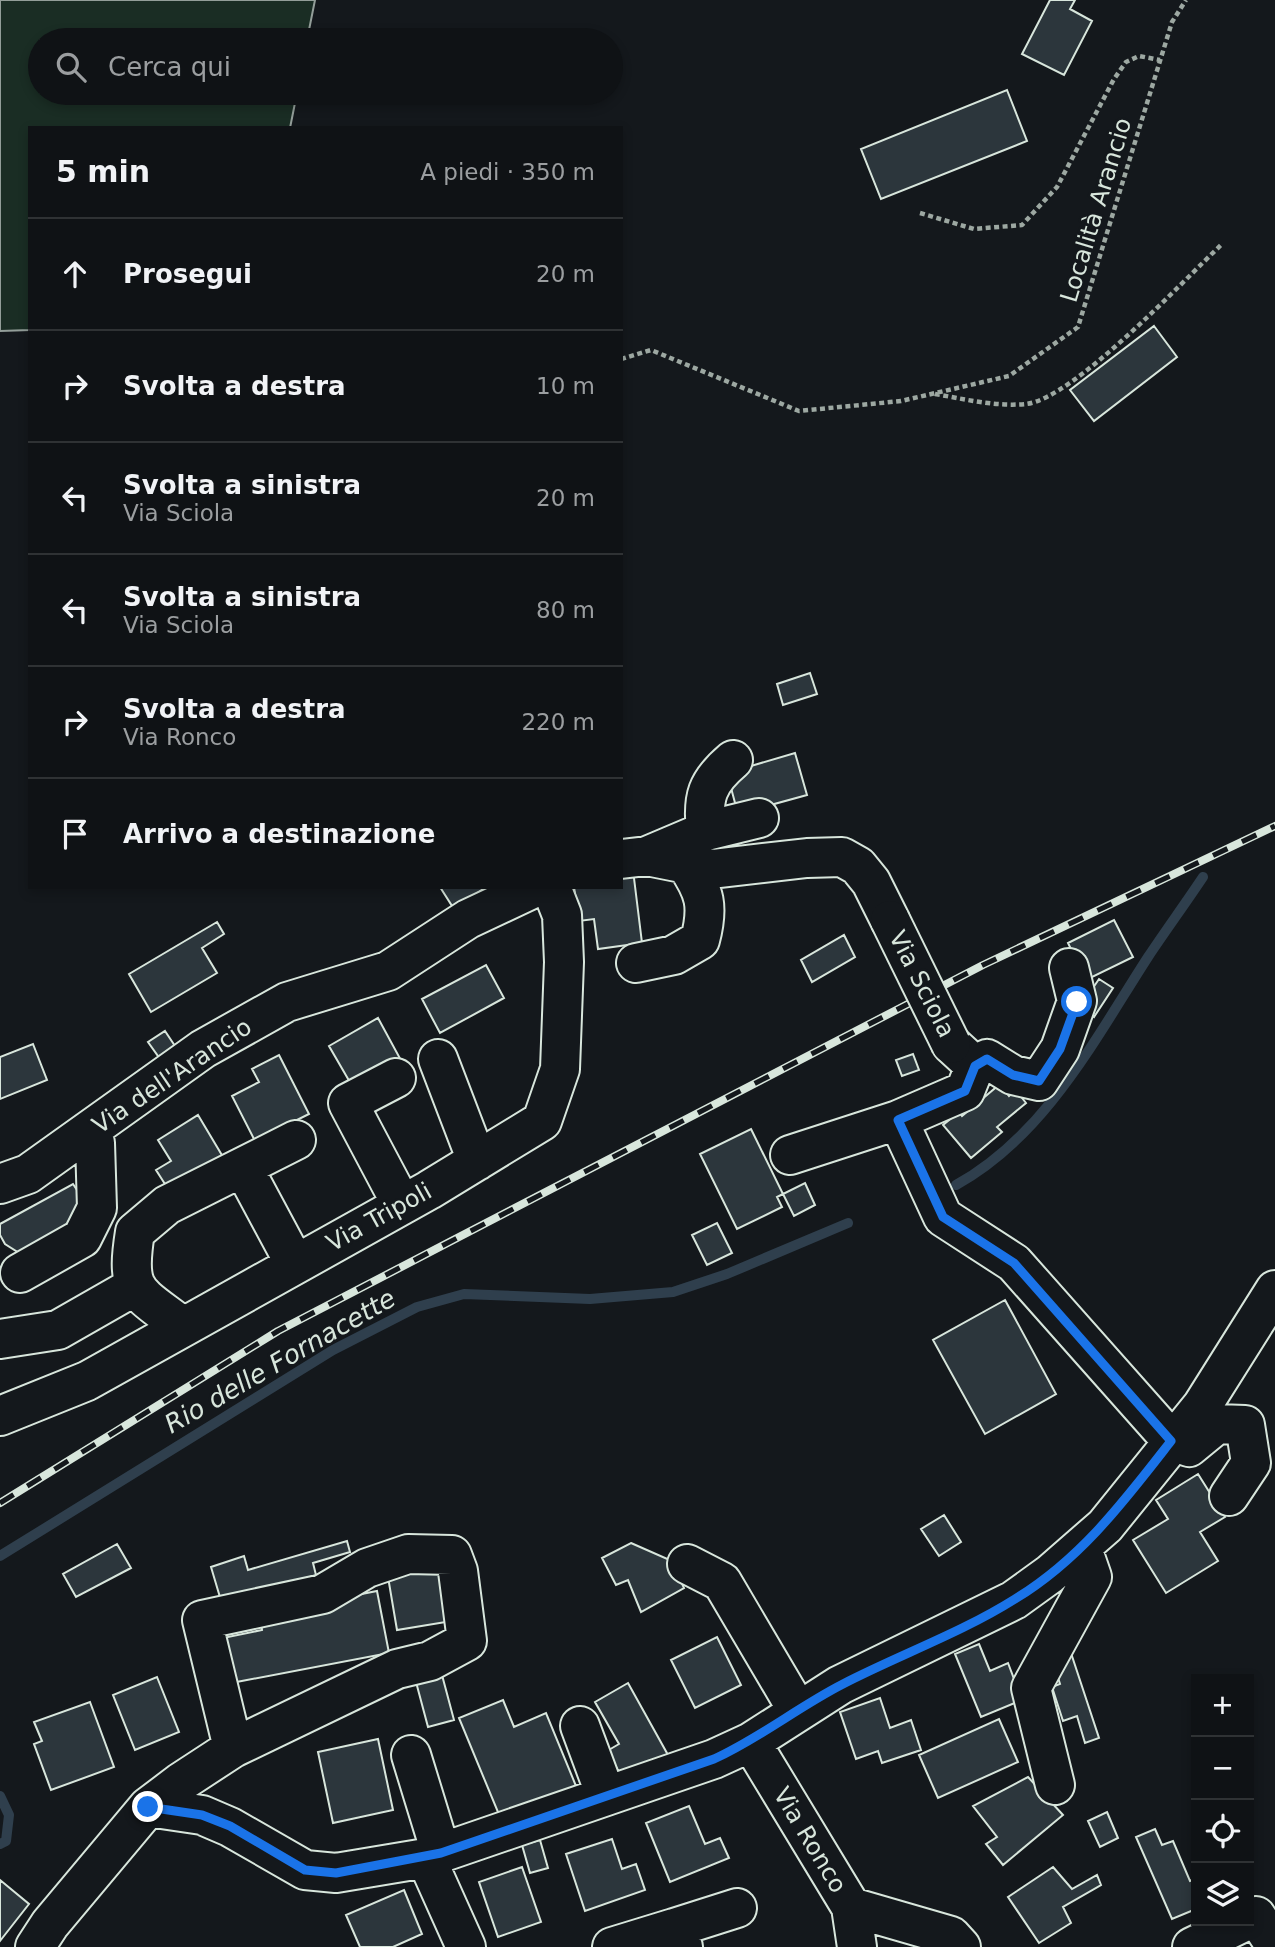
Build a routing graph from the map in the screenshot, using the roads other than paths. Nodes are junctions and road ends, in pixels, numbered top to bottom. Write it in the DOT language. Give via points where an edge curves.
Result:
graph roads {
  1 [pos="733,760"];
  2 [pos="759,818"];
  3 [pos="706,831"];
  4 [pos="634,858"];
  5 [pos="686,864"];
  6 [pos="532,889"];
  7 [pos="552,889"];
  8 [pos="636,963"];
  9 [pos="1069,968"];
  10 [pos="963,1055"];
  11 [pos="438,1059"];
  12 [pos="396,1078"];
  13 [pos="898,1120"];
  14 [pos="87,1132"];
  15 [pos="296,1140"];
  16 [pos="790,1154"];
  17 [pos="477,1161"];
  18 [pos="243,1167"];
  19 [pos="0,1184"];
  20 [pos="402,1205"];
  21 [pos="295,1264"];
  22 [pos="20,1273"];
  23 [pos="135,1286"];
  24 [pos="1274,1294"];
  25 [pos="183,1327"];
  26 [pos="0,1339"];
  27 [pos="0,1416"];
  28 [pos="1171,1441"];
  29 [pos="1229,1496"];
  30 [pos="1082,1548"];
  31 [pos="687,1564"];
  32 [pos="798,1711"];
  33 [pos="580,1726"];
  34 [pos="751,1742"];
  35 [pos="233,1748"];
  36 [pos="411,1755"];
  37 [pos="1055,1785"];
  38 [pos="606,1796"];
  39 [pos="148,1807"];
  40 [pos="433,1856"];
  41 [pos="851,1907"];
  42 [pos="737,1908"];
  43 [pos="1260,1922"];
  44 [pos="678,1937"];
  45 [pos="35,1947"];
  46 [pos="467,1947"];
  47 [pos="612,1947"];
  48 [pos="857,1947"];
  49 [pos="961,1947"];
  50 [pos="1192,1947"];
  1 -- 3 [label="street" via="715,775 703,802"];
  2 -- 3 [label="street"];
  3 -- 4 [label="street"];
  4 -- 5 [label="street, Via Sciola"];
  5 -- 8 [label="street" via="702,888 706,917 700,940 674,955"];
  5 -- 10 [label="street, Via Sciola, bridge" via="712,869 842,857 858,866 872,882"];
  6 -- 14 [label="street, Via dell'Arancio" via="468,919 388,971 287,1002 203,1049"];
  7 -- 17 [label="street, Via Tripoli" via="562,915 560,1069 542,1121"];
  9 -- 10 [label="street" via="1077,1002 1060,1049 1039,1081 1013,1075 987,1059"];
  10 -- 13 [label="street" via="965,1091"];
  11 -- 17 [label="street"];
  12 -- 20 [label="street" via="348,1103"];
  13 -- 16 [label="street"];
  13 -- 28 [label="street" via="943,1217 1014,1263"];
  14 -- 19 [label="street, Via dell'Arancio" via="28,1174"];
  14 -- 22 [label="street" via="95,1143 97,1208 82,1238"];
  15 -- 18 [label="street"];
  17 -- 20 [label="street, Via Tripoli"];
  18 -- 21 [label="street"];
  18 -- 23 [label="street" via="167,1205 135,1232 129,1269"];
  20 -- 21 [label="street, Via Tripoli"];
  21 -- 25 [label="street, Via Tripoli"];
  23 -- 25 [label="street"];
  23 -- 26 [label="street" via="58,1330"];
  24 -- 28 [label="street" via="1202,1406"];
  25 -- 27 [label="street, Via Tripoli" via="87,1381"];
  28 -- 29 [label="street" via="1189,1447 1217,1424 1245,1425 1251,1463"];
  28 -- 30 [label="street" via="1105,1526"];
  30 -- 32 [label="street" via="1014,1600 840,1685"];
  30 -- 37 [label="street" via="1092,1577 1031,1688"];
  31 -- 32 [label="street" via="722,1582"];
  32 -- 34 [label="street"];
  33 -- 38 [label="street"];
  34 -- 38 [label="street"];
  34 -- 41 [label="street, Via Ronco"];
  35 -- 35 [label="street" via="397,1669 430,1661 467,1641 452,1555 408,1555 367,1568 323,1594 202,1620"];
  35 -- 39 [label="street"];
  36 -- 40 [label="street"];
  38 -- 40 [label="street"];
  39 -- 40 [label="street" via="202,1815 230,1826 305,1870 336,1873"];
  39 -- 45 [label="street"];
  40 -- 46 [label="street"];
  41 -- 48 [label="street"];
  41 -- 49 [label="street, Via Ronco" via="951,1936"];
  42 -- 44 [label="street"];
  43 -- 50 [label="street"];
  44 -- 47 [label="street"];
}
